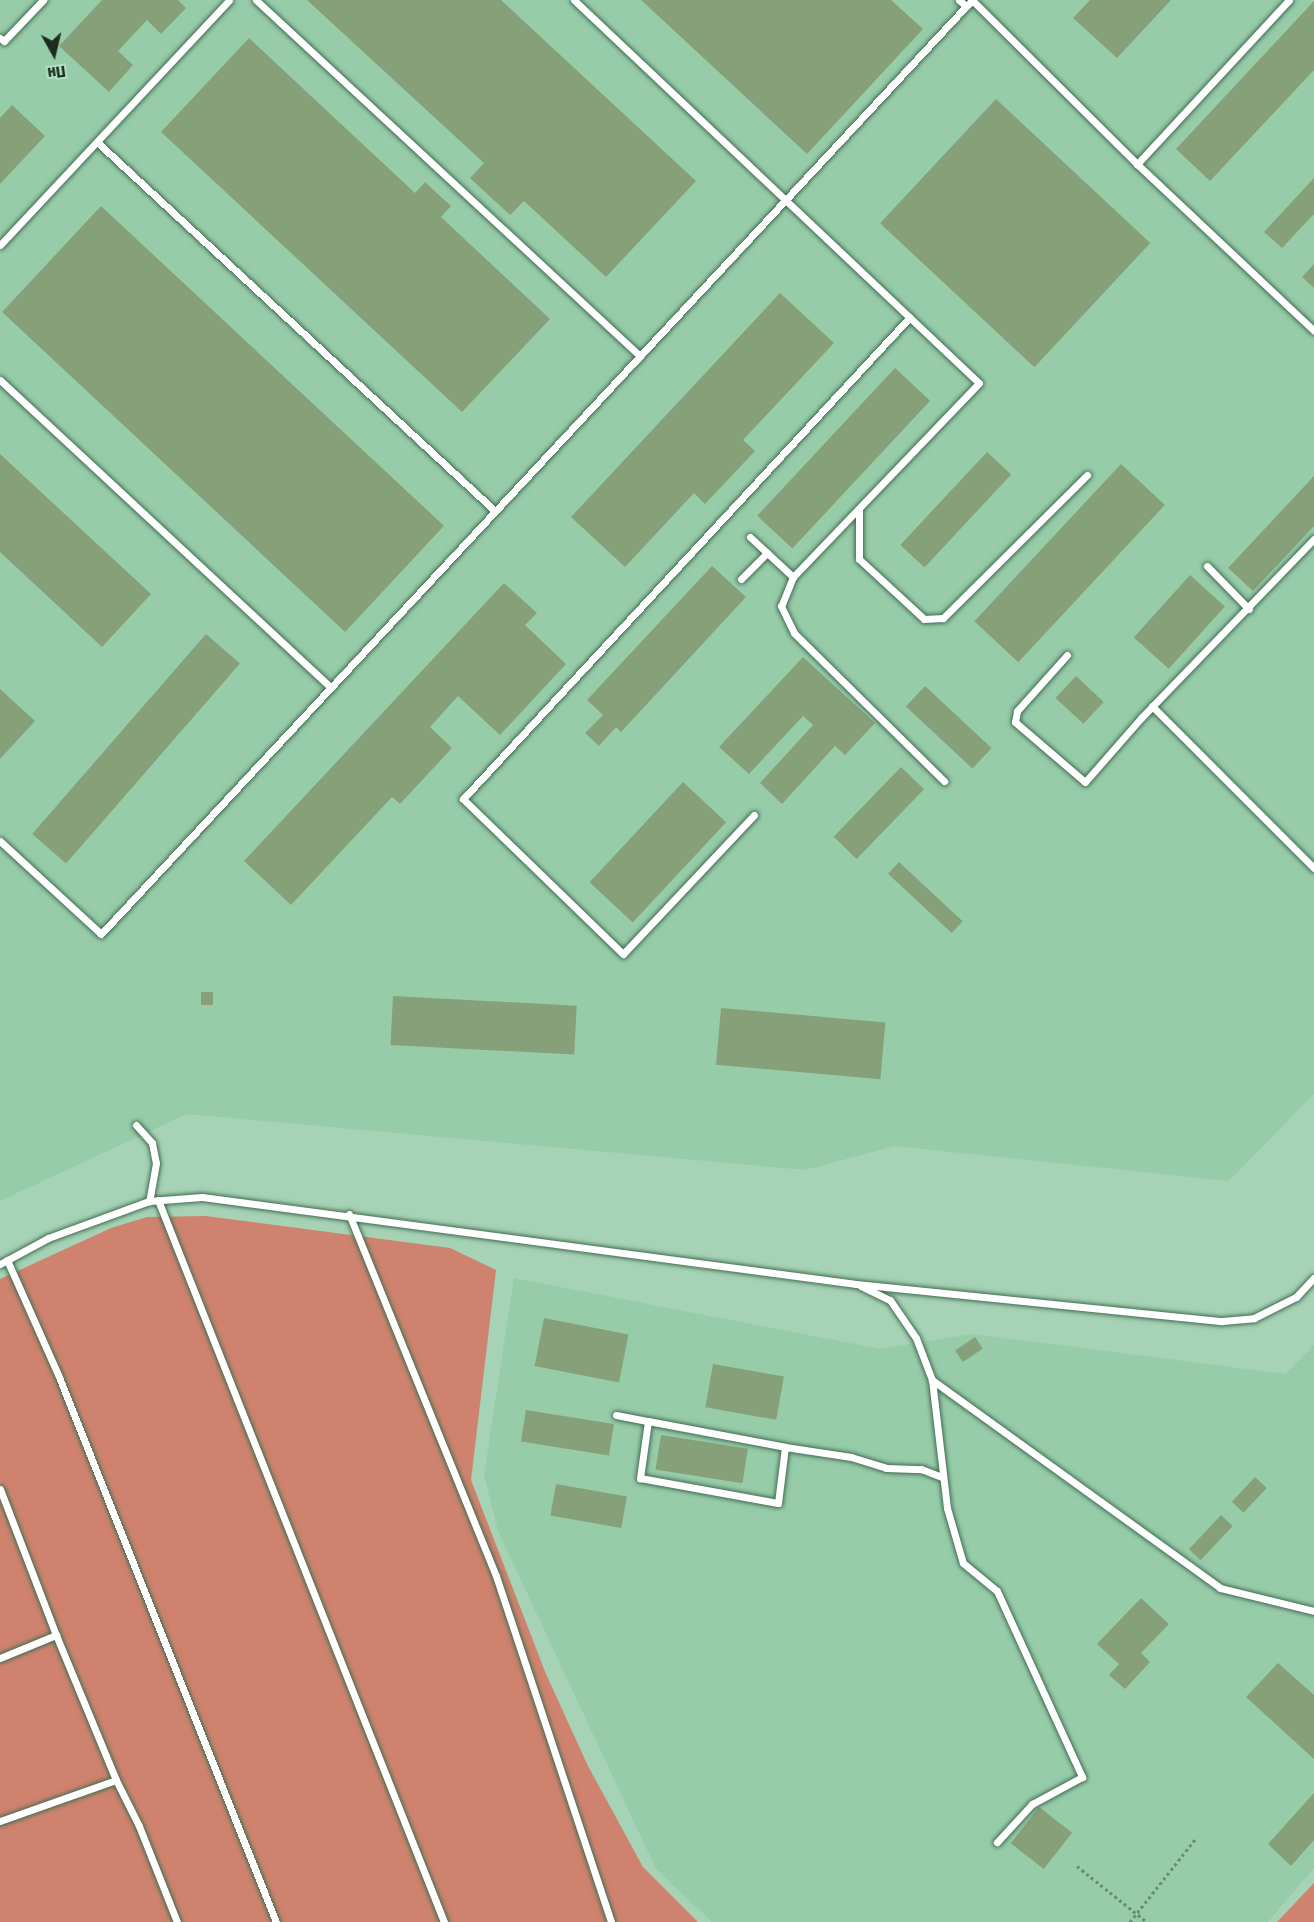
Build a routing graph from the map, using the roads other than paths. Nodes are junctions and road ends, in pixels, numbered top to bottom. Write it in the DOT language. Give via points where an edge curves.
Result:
graph roads {
  1 [pos="43,0"];
  2 [pos="229,0"];
  3 [pos="256,0"];
  4 [pos="574,0"];
  5 [pos="959,0"];
  6 [pos="972,0"];
  7 [pos="1289,0"];
  8 [pos="966,6"];
  9 [pos="0,38"];
  10 [pos="97,141"];
  11 [pos="1137,164"];
  12 [pos="788,198"];
  13 [pos="0,245"];
  14 [pos="910,317"];
  15 [pos="1314,331"];
  16 [pos="640,356"];
  17 [pos="0,381"];
  18 [pos="1087,475"];
  19 [pos="859,509"];
  20 [pos="495,511"];
  21 [pos="750,537"];
  22 [pos="1314,539"];
  23 [pos="767,553"];
  24 [pos="1207,566"];
  25 [pos="793,576"];
  26 [pos="741,579"];
  27 [pos="1249,609"];
  28 [pos="1067,655"];
  29 [pos="331,688"];
  30 [pos="1152,706"];
  31 [pos="944,781"];
  32 [pos="754,815"];
  33 [pos="0,841"];
  34 [pos="1314,868"];
  35 [pos="136,1125"];
  36 [pos="158,1200"];
  37 [pos="148,1201"];
  38 [pos="349,1214"];
  39 [pos="4,1262"];
  40 [pos="1314,1278"];
  41 [pos="856,1284"];
  42 [pos="932,1380"];
  43 [pos="616,1415"];
  44 [pos="648,1421"];
  45 [pos="785,1447"];
  46 [pos="942,1476"];
  47 [pos="0,1489"];
  48 [pos="1314,1611"];
  49 [pos="56,1635"];
  50 [pos="0,1659"];
  51 [pos="116,1780"];
  52 [pos="0,1821"];
  53 [pos="998,1842"];
  54 [pos="177,1922"];
  55 [pos="276,1922"];
  56 [pos="444,1922"];
  57 [pos="611,1922"];
  1 -- 9 [label="lane" via="4,41"];
  2 -- 10 [label="lane"];
  3 -- 16 [label="lane"];
  4 -- 12 [label="lane"];
  5 -- 8 [label="lane"];
  6 -- 8 [label="lane"];
  6 -- 11 [label="lane"];
  7 -- 11 [label="lane"];
  8 -- 12 [label="lane"];
  10 -- 13 [label="lane"];
  10 -- 20 [label="lane"];
  11 -- 15 [label="lane"];
  12 -- 14 [label="lane"];
  12 -- 16 [label="lane"];
  14 -- 19 [label="lane" via="979,383"];
  14 -- 32 [label="lane" via="464,799 623,954"];
  16 -- 20 [label="lane"];
  17 -- 29 [label="lane"];
  18 -- 19 [label="lane" via="943,618 924,619 859,559"];
  19 -- 25 [label="lane"];
  20 -- 29 [label="lane"];
  21 -- 23 [label="lane"];
  22 -- 27 [label="lane"];
  23 -- 25 [label="lane"];
  23 -- 26 [label="lane"];
  24 -- 27 [label="lane"];
  25 -- 31 [label="lane" via="781,606 794,633"];
  27 -- 30 [label="lane"];
  28 -- 30 [label="lane" via="1017,711 1015,722 1085,782"];
  29 -- 33 [label="lane" via="101,934"];
  30 -- 34 [label="lane"];
  35 -- 37 [label="lane" via="152,1143 156,1163"];
  36 -- 37 [label="lane"];
  36 -- 38 [label="lane" via="202,1197"];
  36 -- 56 [label="lane"];
  37 -- 39 [label="lane" via="48,1238"];
  38 -- 41 [label="lane"];
  38 -- 57 [label="lane" via="496,1576"];
  39 -- 55 [label="lane" via="59,1377"];
  40 -- 41 [label="lane" via="1296,1297 1254,1318 1222,1321"];
  41 -- 42 [label="lane" via="890,1300 916,1338"];
  42 -- 46 [label="lane"];
  42 -- 48 [label="lane" via="1220,1588"];
  43 -- 44 [label="lane"];
  44 -- 45 [label="lane"];
  44 -- 45 [label="lane" via="640,1478 778,1503"];
  45 -- 46 [label="lane" via="851,1456 886,1468 921,1469"];
  46 -- 53 [label="lane" via="963,1563 997,1591 1082,1777 1032,1803"];
  47 -- 49 [label="lane"];
  49 -- 50 [label="lane"];
  49 -- 51 [label="lane"];
  51 -- 52 [label="lane"];
  51 -- 54 [label="lane" via="140,1826"];
}
